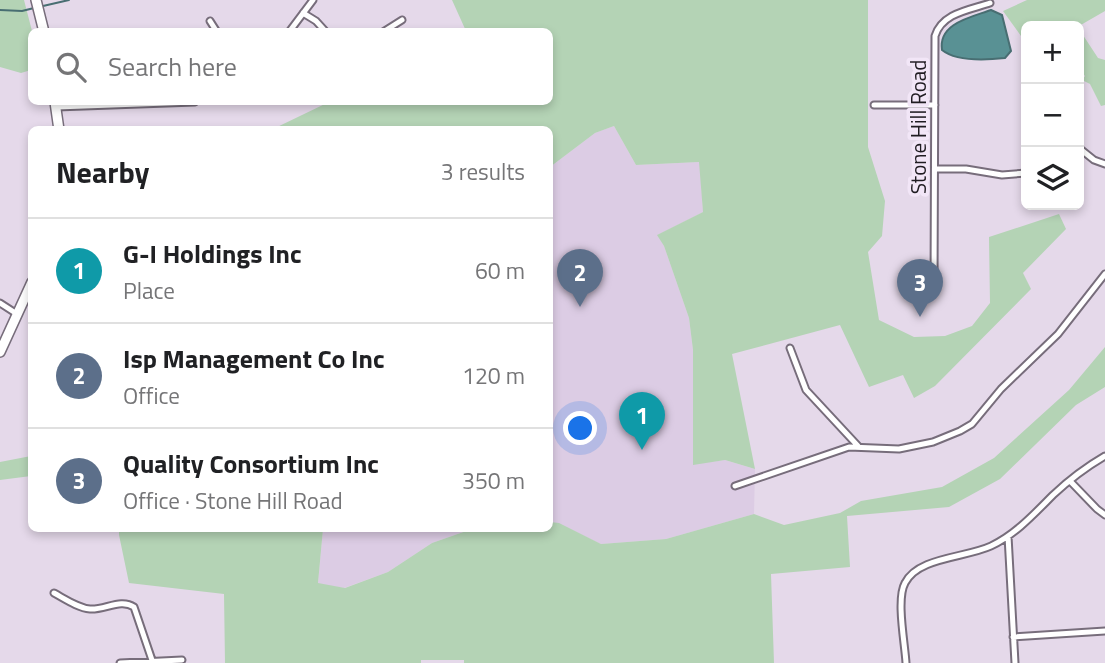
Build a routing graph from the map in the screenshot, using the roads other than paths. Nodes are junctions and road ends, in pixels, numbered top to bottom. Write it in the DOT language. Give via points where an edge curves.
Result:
graph roads {
  1 [pos="313,0"];
  2 [pos="990,3"];
  3 [pos="37,4"];
  4 [pos="303,13"];
  5 [pos="402,20"];
  6 [pos="210,21"];
  7 [pos="43,28"];
  8 [pos="214,28"];
  9 [pos="292,28"];
  10 [pos="322,28"];
  11 [pos="389,28"];
  12 [pos="56,105"];
  13 [pos="873,105"];
  14 [pos="935,106"];
  15 [pos="59,126"];
  16 [pos="1084,152"];
  17 [pos="1105,164"];
  18 [pos="935,169"];
  19 [pos="1021,174"];
  20 [pos="1105,274"];
  21 [pos="934,285"];
  22 [pos="28,291"];
  23 [pos="0,303"];
  24 [pos="17,314"];
  25 [pos="790,348"];
  26 [pos="0,352"];
  27 [pos="858,446"];
  28 [pos="1105,456"];
  29 [pos="1070,481"];
  30 [pos="736,486"];
  31 [pos="1105,514"];
  32 [pos="1008,536"];
  33 [pos="54,593"];
  34 [pos="1105,631"];
  35 [pos="1013,637"];
  36 [pos="182,660"];
  37 [pos="153,662"];
  38 [pos="120,663"];
  39 [pos="906,663"];
  40 [pos="1015,663"];
  1 -- 4 [label="street"];
  2 -- 14 [label="street, Stone Hill Road" via="953,15 937,30"];
  3 -- 7 [label="main road"];
  4 -- 9 [label="street"];
  4 -- 10 [label="street"];
  5 -- 11 [label="street"];
  6 -- 8 [label="street"];
  12 -- 15 [label="main road"];
  13 -- 14 [label="street"];
  14 -- 18 [label="street, Stone Hill Road"];
  16 -- 17 [label="street"];
  18 -- 19 [label="street"];
  18 -- 21 [label="street, Stone Hill Road"];
  20 -- 27 [label="street" via="1072,318 972,424 919,445"];
  22 -- 24 [label="main road"];
  23 -- 24 [label="street"];
  24 -- 26 [label="main road"];
  25 -- 27 [label="street" via="806,390"];
  27 -- 30 [label="street"];
  28 -- 29 [label="street"];
  29 -- 31 [label="street"];
  29 -- 32 [label="street"];
  32 -- 35 [label="street"];
  32 -- 39 [label="street" via="974,553 922,565 909,576 902,593"];
  33 -- 37 [label="street" via="90,609 121,603 134,607"];
  34 -- 35 [label="street"];
  35 -- 40 [label="street"];
  36 -- 37 [label="street"];
  37 -- 38 [label="street"];
}
